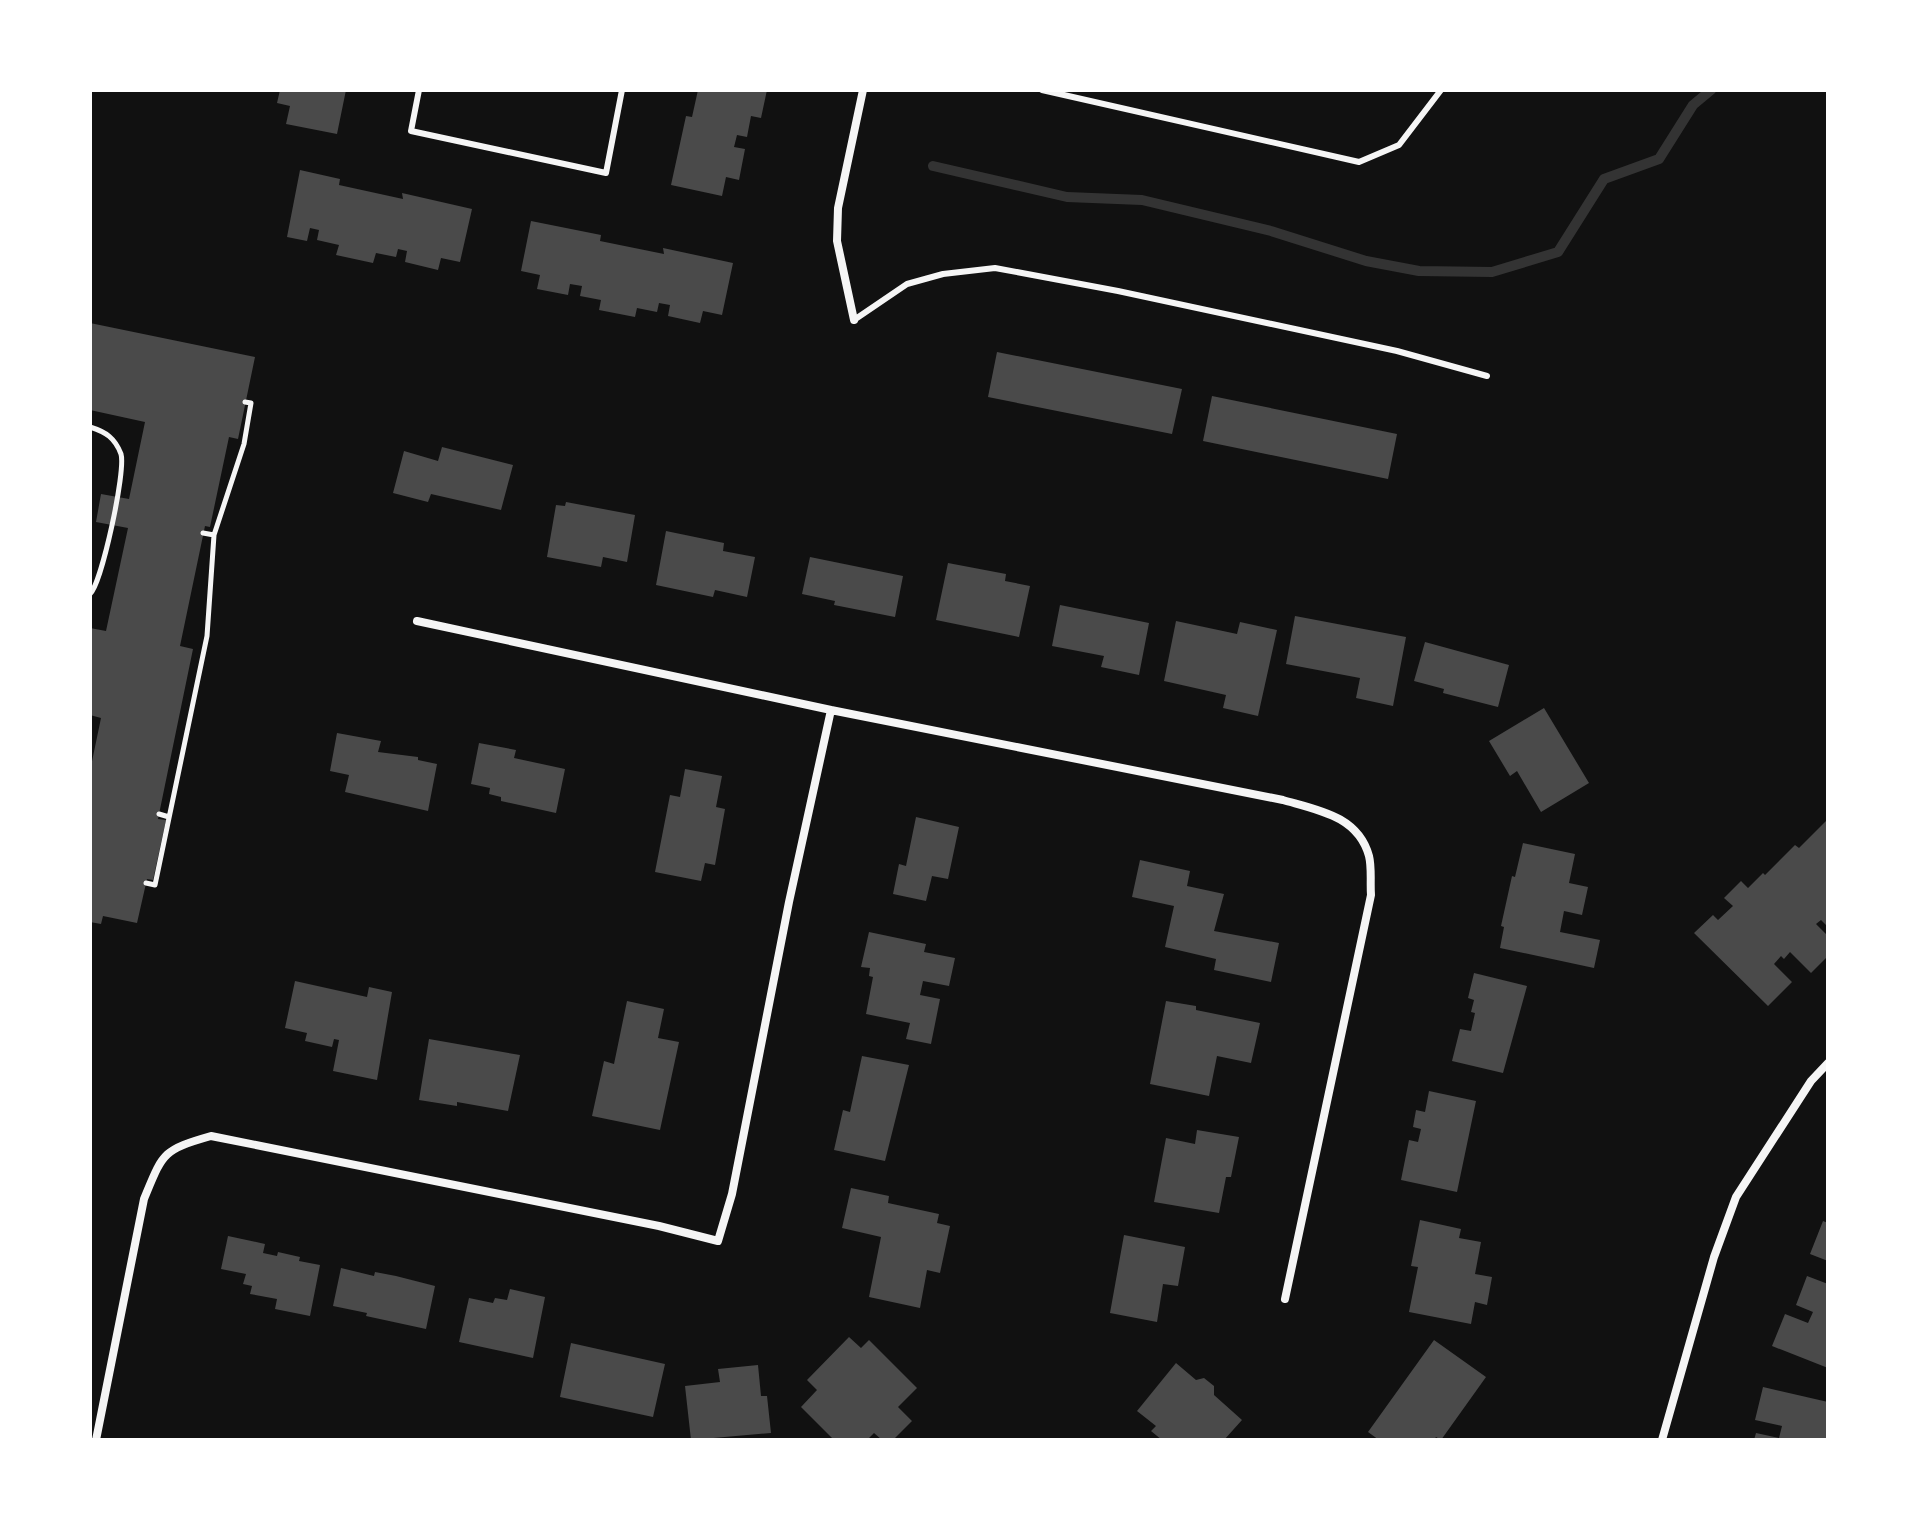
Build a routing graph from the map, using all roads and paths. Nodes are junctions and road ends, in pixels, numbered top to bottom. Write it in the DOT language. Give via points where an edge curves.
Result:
graph roads {
  1 [pos="419,90"];
  2 [pos="622,90"];
  3 [pos="863,90"];
  4 [pos="1042,90"];
  5 [pos="1441,90"];
  6 [pos="854,320"];
  7 [pos="1487,376"];
  8 [pos="245,402"];
  9 [pos="90,427"];
  10 [pos="203,533"];
  11 [pos="214,535"];
  12 [pos="90,594"];
  13 [pos="417,621"];
  14 [pos="831,710"];
  15 [pos="159,814"];
  16 [pos="169,817"];
  17 [pos="146,883"];
  18 [pos="1828,1063"];
  19 [pos="1285,1299"];
  20 [pos="96,1440"];
  21 [pos="1662,1440"];
  1 -- 2 [label="lane" via="411,131 606,173"];
  3 -- 6 [label="street" via="837,230"];
  4 -- 5 [label="lane" via="1359,162 1399,145"];
  6 -- 7 [label="lane" via="907,284 995,268 1382,348"];
  8 -- 11 [label="path" via="251,403 244,444"];
  9 -- 12 [label="path" via="107,432 122,458 101,573"];
  10 -- 11 [label="path"];
  11 -- 16 [label="path" via="207,636"];
  13 -- 14 [label="street"];
  14 -- 19 [label="street" via="1283,800 1335,814 1357,832 1369,857 1371,895"];
  14 -- 20 [label="street" via="718,1241 211,1136 178,1145 159,1161 144,1199"];
  15 -- 16 [label="path"];
  16 -- 17 [label="path" via="155,885"];
  18 -- 21 [label="street" via="1736,1197"];
}
